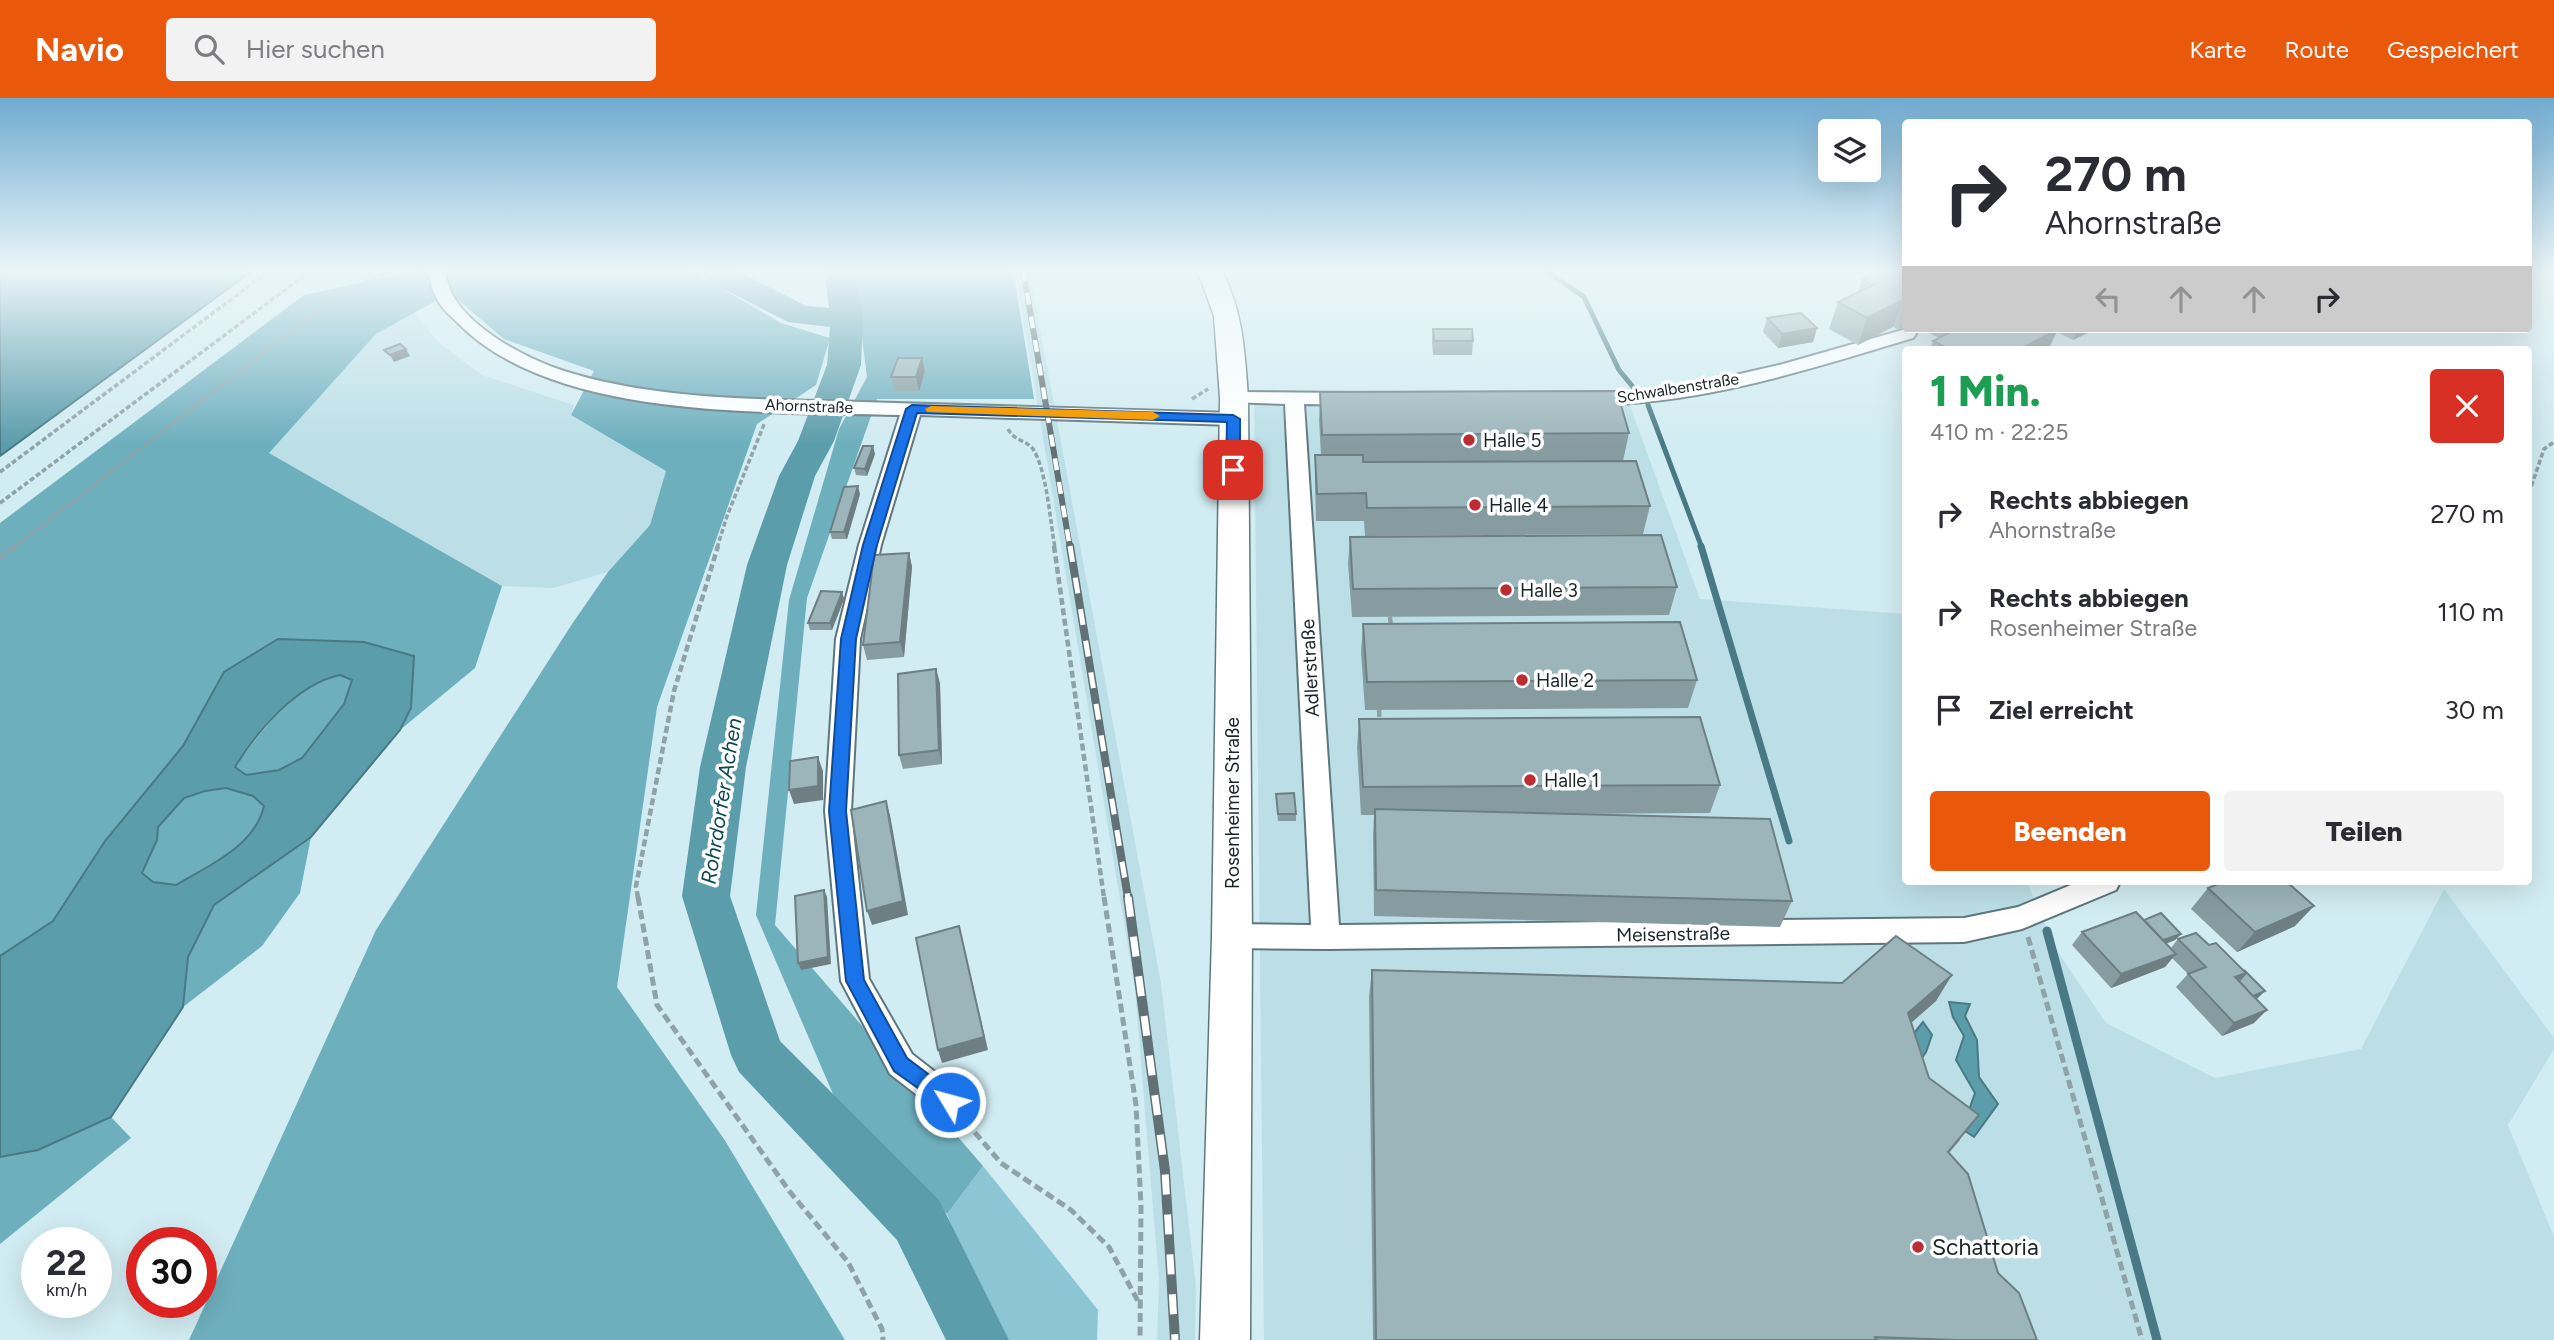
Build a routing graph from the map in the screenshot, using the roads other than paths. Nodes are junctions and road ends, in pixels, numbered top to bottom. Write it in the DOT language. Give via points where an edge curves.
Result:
graph roads {
  1 [pos="472,327"];
  2 [pos="1229,327"];
  3 [pos="1908,334"];
  4 [pos="1294,399"];
  5 [pos="1376,399"];
  6 [pos="1567,399"];
  7 [pos="1233,408"];
  8 [pos="912,409"];
  9 [pos="2099,885"];
  10 [pos="1232,936"];
  11 [pos="1326,937"];
  12 [pos="950,1102"];
  13 [pos="1225,1340"];
  1 -- 8 [label="street, Ahornstraße" via="485,340 524,362 587,385 705,401"];
  2 -- 7 [label="main road, Rosenheimer Straße"];
  3 -- 6 [label="street, Schwalbenstraße" via="1716,384 1621,399"];
  4 -- 5 [label="street"];
  4 -- 7 [label="street"];
  4 -- 11 [label="street, Adlerstraße"];
  7 -- 8 [label="street, Ahornstraße"];
  7 -- 10 [label="main road, Rosenheimer Straße"];
  8 -- 12 [label="street" via="870,545 848,639 838,811 855,981 901,1064"];
  9 -- 11 [label="street, Meisenstraße" via="2022,918 1964,930"];
  10 -- 11 [label="street, Meisenstraße"];
  10 -- 13 [label="main road, Rosenheimer Straße"];
}
